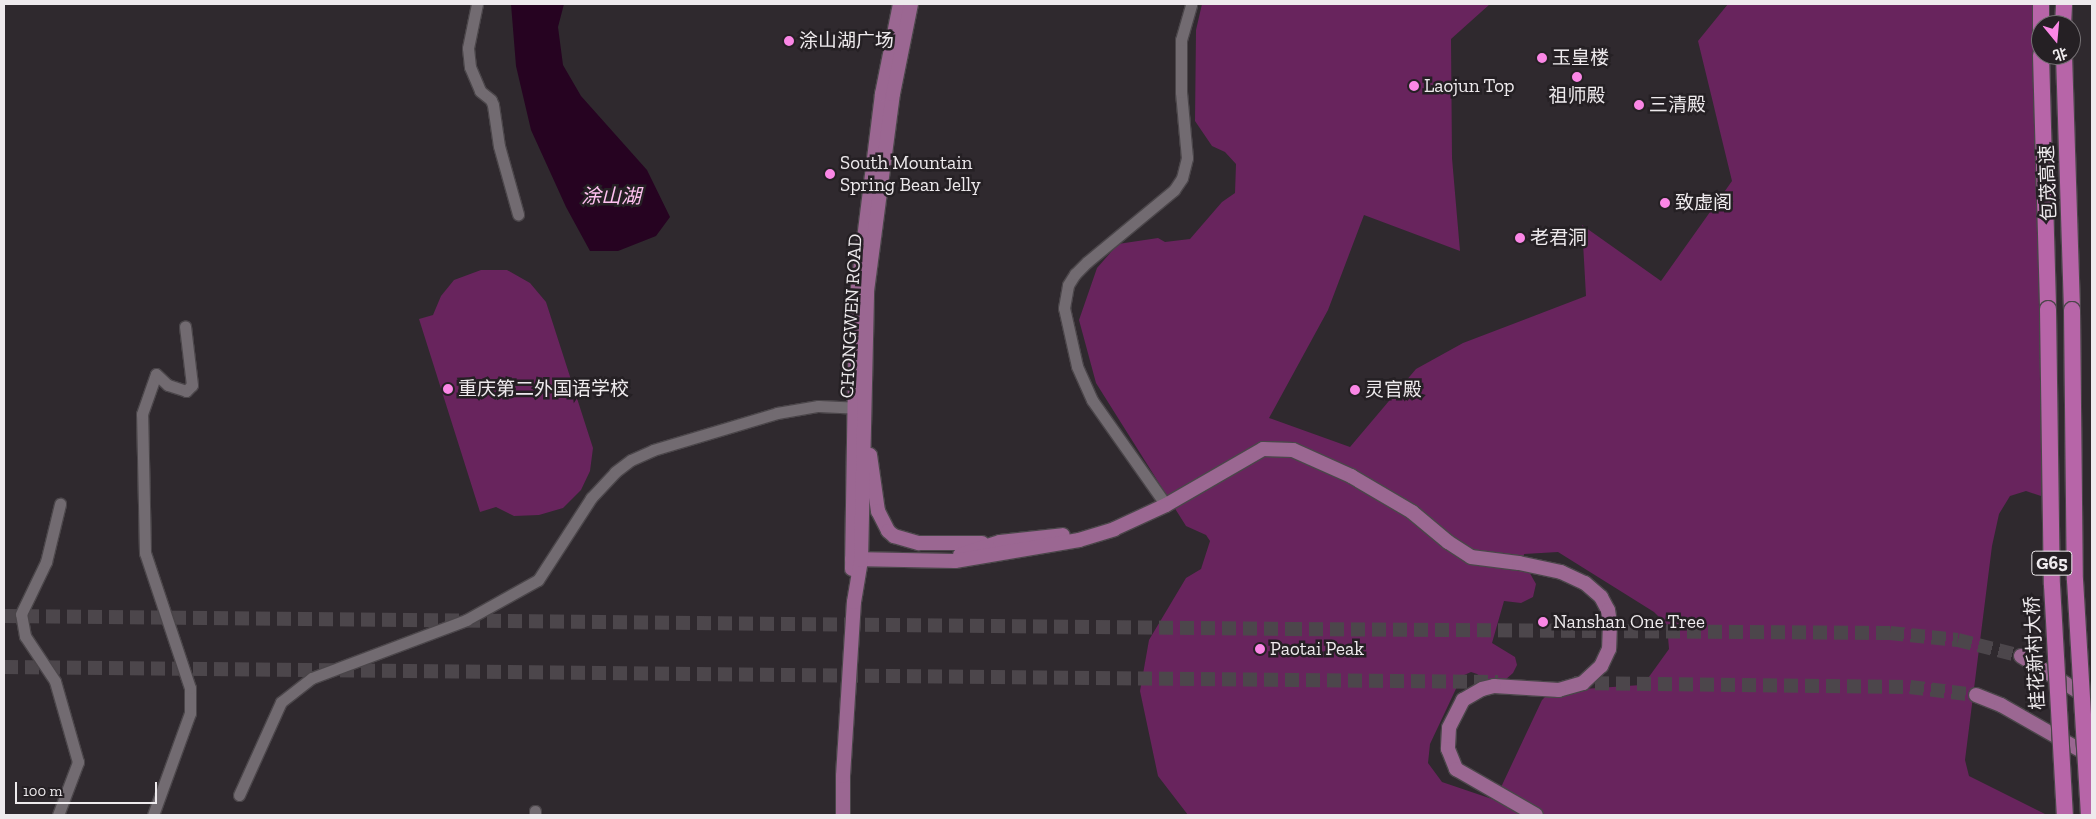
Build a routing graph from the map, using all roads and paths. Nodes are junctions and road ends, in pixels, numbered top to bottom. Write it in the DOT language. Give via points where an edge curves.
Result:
graph roads {
  1 [pos="477,4"];
  2 [pos="900,4"];
  3 [pos="911,4"];
  4 [pos="1191,4"];
  5 [pos="2041,65"];
  6 [pos="2064,65"];
  7 [pos="518,214"];
  8 [pos="2048,310"];
  9 [pos="185,326"];
  10 [pos="859,408"];
  11 [pos="60,504"];
  12 [pos="1166,505"];
  13 [pos="1059,540"];
  14 [pos="1000,542"];
  15 [pos="1010,553"];
  16 [pos="856,557"];
  17 [pos="2020,656"];
  18 [pos="1976,696"];
  19 [pos="2092,700"];
  20 [pos="2092,757"];
  21 [pos="239,794"];
  22 [pos="58,815"];
  23 [pos="153,815"];
  24 [pos="843,815"];
  25 [pos="1536,815"];
  26 [pos="2065,815"];
  27 [pos="2089,815"];
  1 -- 7 [label="street" via="468,48 470,67 480,90 493,105 499,146"];
  2 -- 10 [label="main road, CHONGWEN ROAD" via="882,94 859,270"];
  3 -- 10 [label="main road, CHONGWEN ROAD" via="893,94 869,266"];
  4 -- 12 [label="street" via="1181,40 1181,92 1187,158 1182,178 1174,190 1076,274 1068,285 1064,308 1077,366 1092,400"];
  5 -- 8 [label="highway, 包茂高速 / G65"];
  6 -- 27 [label="highway, 包茂高速 / G65, bridge" via="2072,310 2075,580"];
  8 -- 26 [label="highway, 桂花新村大桥 / G65, bridge" via="2052,586"];
  9 -- 23 [label="street" via="192,384 186,391 168,385 156,374 142,414 145,553 190,688 190,713"];
  10 -- 14 [label="main road" via="878,511 888,531 905,540 934,544"];
  10 -- 16 [label="main road, CHONGWEN ROAD"];
  10 -- 21 [label="street" via="818,406 798,409 653,450 631,460 591,498 538,580 466,620 312,678 281,702"];
  11 -- 22 [label="street" via="46,562 21,614 24,636 54,681 78,762"];
  12 -- 13 [label="main road" via="1103,534"];
  12 -- 25 [label="main road" via="1263,449 1293,450 1351,476 1412,512 1471,557 1561,572 1601,597 1610,623 1609,649 1602,666 1583,683 1559,690 1494,686 1482,689 1464,700 1448,728 1448,749 1456,769"];
  13 -- 14 [label="main road"];
  13 -- 15 [label="main road"];
  14 -- 15 [label="main road" via="995,546 996,550"];
  14 -- 16 [label="main road" via="954,556"];
  15 -- 16 [label="main road" via="955,561"];
  16 -- 24 [label="main road, CHONGWEN ROAD"];
  17 -- 19 [label="main road, bridge"];
  18 -- 20 [label="main road, bridge" via="2001,705"];
}
